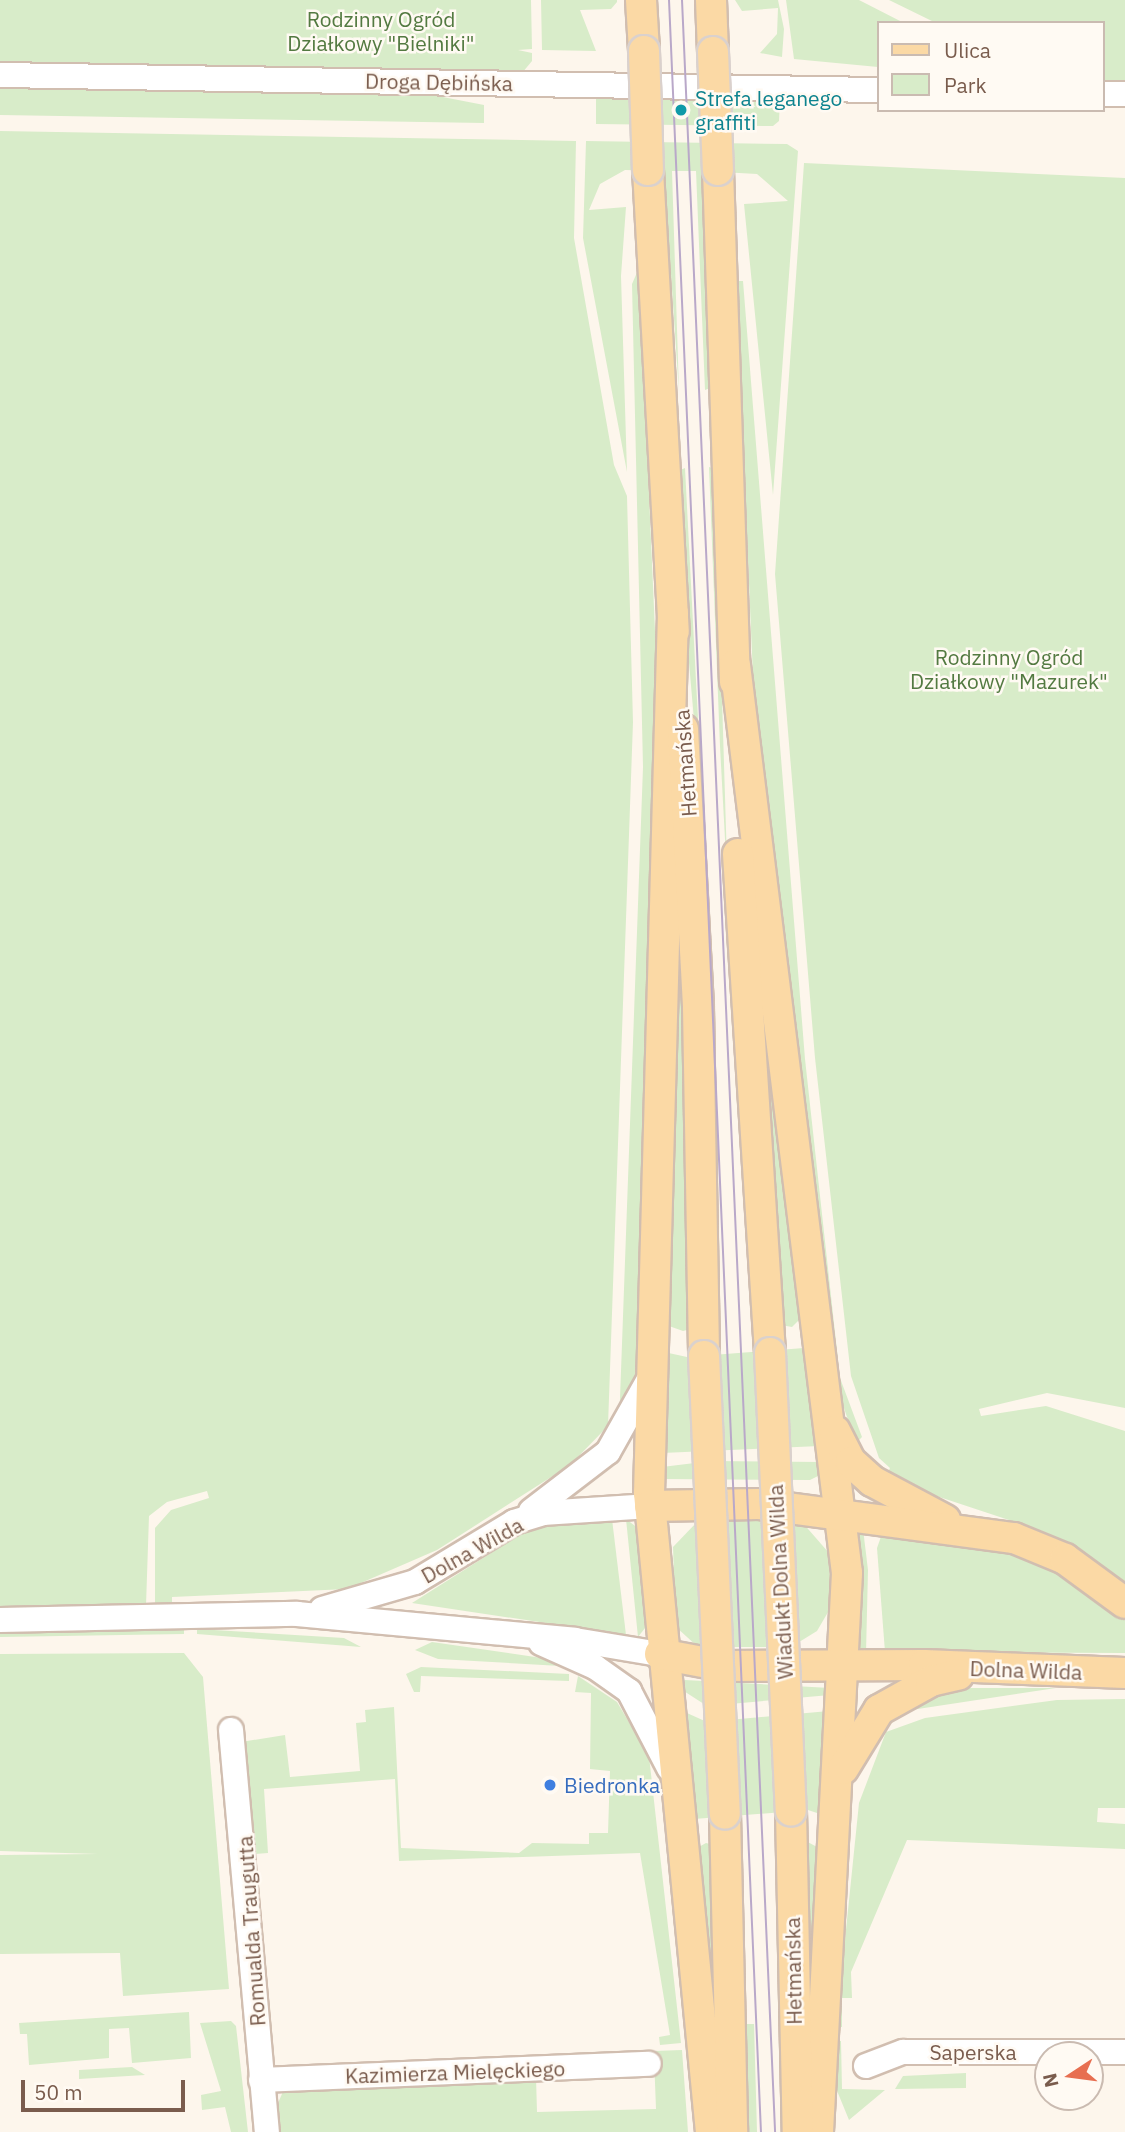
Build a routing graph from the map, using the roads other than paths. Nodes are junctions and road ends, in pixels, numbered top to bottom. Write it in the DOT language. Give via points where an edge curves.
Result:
graph roads {
  1 [pos="641,0"];
  2 [pos="710,0"];
  3 [pos="0,75"];
  4 [pos="876,90"];
  5 [pos="1104,94"];
  6 [pos="1125,94"];
  7 [pos="673,613"];
  8 [pos="735,665"];
  9 [pos="652,1363"];
  10 [pos="825,1399"];
  11 [pos="650,1506"];
  12 [pos="840,1513"];
  13 [pos="514,1522"];
  14 [pos="967,1531"];
  15 [pos="1125,1603"];
  16 [pos="297,1614"];
  17 [pos="0,1620"];
  18 [pos="531,1638"];
  19 [pos="660,1654"];
  20 [pos="844,1665"];
  21 [pos="982,1670"];
  22 [pos="1125,1673"];
  23 [pos="231,1730"];
  24 [pos="837,1783"];
  25 [pos="674,1784"];
  26 [pos="791,1811"];
  27 [pos="1125,2052"];
  28 [pos="649,2064"];
  29 [pos="866,2066"];
  30 [pos="261,2080"];
  31 [pos="267,2132"];
  32 [pos="711,2132"];
  33 [pos="732,2132"];
  34 [pos="798,2132"];
  35 [pos="818,2132"];
  1 -- 7 [label="main road, Hetmańska, bridge"];
  2 -- 8 [label="main road, bridge"];
  3 -- 4 [label="street, Droga Dębińska"];
  5 -- 6 [label="street"];
  7 -- 9 [label="main road"];
  7 -- 33 [label="main road, Hetmańska, bridge" via="698,1008 704,1356 725,1814"];
  8 -- 10 [label="main road"];
  8 -- 26 [label="main road, Wiadukt Dolna Wilda, bridge" via="744,990 770,1353"];
  9 -- 11 [label="main road"];
  9 -- 13 [label="street" via="637,1410 608,1452"];
  10 -- 12 [label="main road"];
  10 -- 14 [label="main road" via="838,1439 861,1472"];
  11 -- 12 [label="main road" via="758,1504"];
  11 -- 13 [label="street, Dolna Wilda" via="554,1510"];
  11 -- 19 [label="main road"];
  12 -- 14 [label="main road"];
  12 -- 20 [label="main road" via="848,1588"];
  13 -- 16 [label="street, Dolna Wilda" via="415,1582"];
  14 -- 15 [label="main road" via="1048,1550"];
  16 -- 17 [label="street, Dolna Wilda"];
  16 -- 18 [label="street, Dolna Wilda"];
  18 -- 19 [label="street, Dolna Wilda"];
  18 -- 25 [label="street" via="595,1667 629,1691 657,1735"];
  19 -- 20 [label="main road, Dolna Wilda" via="724,1666"];
  19 -- 25 [label="main road"];
  20 -- 21 [label="main road, Dolna Wilda"];
  20 -- 24 [label="main road"];
  21 -- 22 [label="main road, Dolna Wilda"];
  21 -- 24 [label="main road" via="931,1681 890,1701 862,1732"];
  23 -- 30 [label="street, Romualda Traugutta"];
  24 -- 35 [label="main road"];
  25 -- 32 [label="main road"];
  26 -- 34 [label="main road, Hetmańska"];
  27 -- 29 [label="street, Saperska" via="903,2052"];
  28 -- 30 [label="street, Kazimierza Mielęckiego"];
  30 -- 31 [label="street, Romualda Traugutta"];
}
